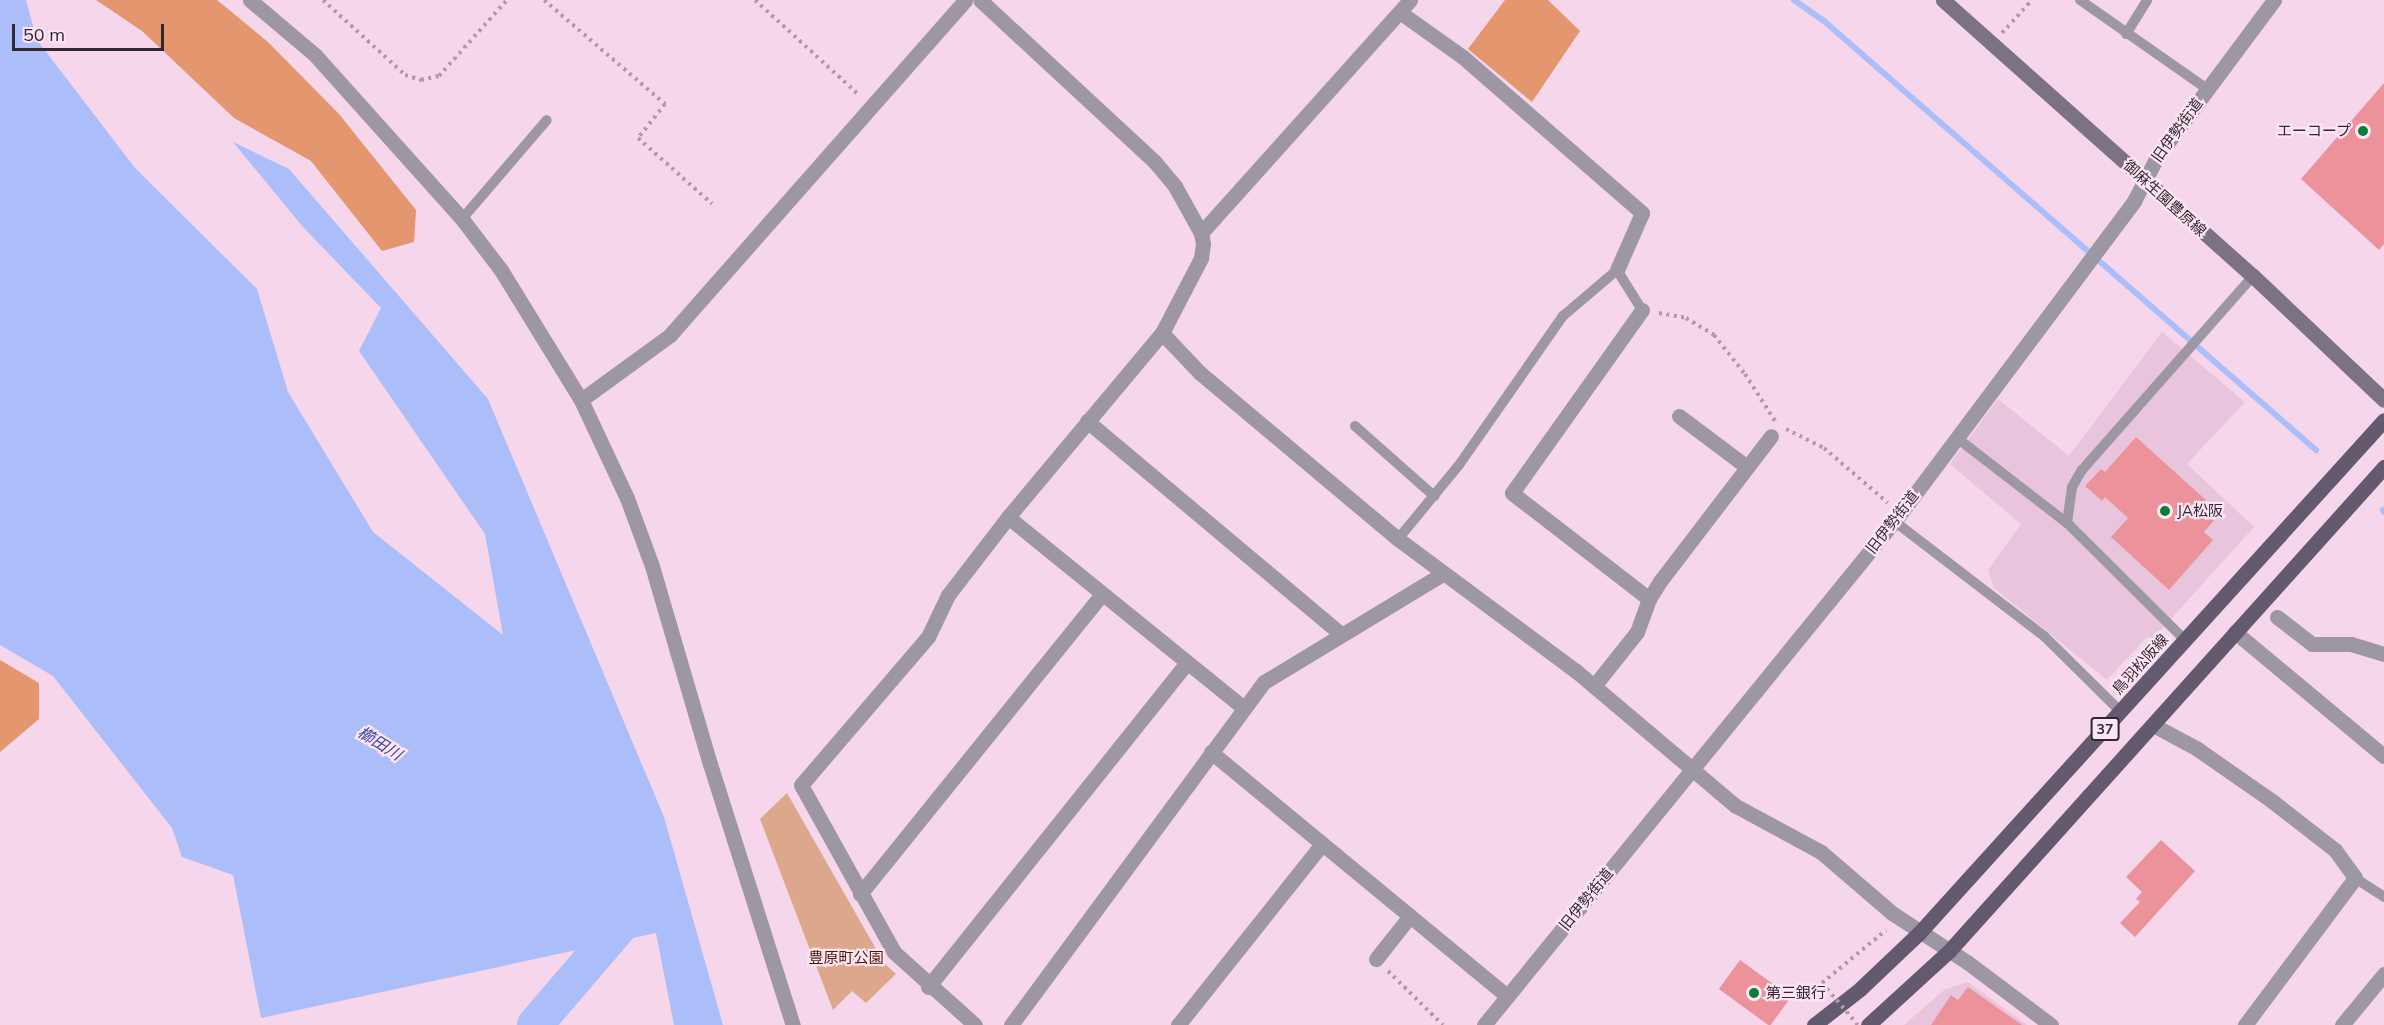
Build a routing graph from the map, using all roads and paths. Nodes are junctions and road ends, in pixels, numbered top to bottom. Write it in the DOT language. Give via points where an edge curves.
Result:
graph roads {
  1 [pos="250,0"];
  2 [pos="323,0"];
  3 [pos="507,0"];
  4 [pos="544,0"];
  5 [pos="755,0"];
  6 [pos="965,0"];
  7 [pos="980,0"];
  8 [pos="1943,0"];
  9 [pos="2032,0"];
  10 [pos="2080,0"];
  11 [pos="2147,0"];
  12 [pos="2274,0"];
  13 [pos="1405,6"];
  14 [pos="2001,33"];
  15 [pos="2126,33"];
  16 [pos="2208,89"];
  17 [pos="868,111"];
  18 [pos="547,120"];
  19 [pos="2143,179"];
  20 [pos="712,204"];
  21 [pos="462,219"];
  22 [pos="1201,233"];
  23 [pos="1617,270"];
  24 [pos="2253,276"];
  25 [pos="1642,310"];
  26 [pos="1162,333"];
  27 [pos="581,400"];
  28 [pos="2384,400"];
  29 [pos="1679,416"];
  30 [pos="2384,420"];
  31 [pos="1087,421"];
  32 [pos="1355,426"];
  33 [pos="1771,436"];
  34 [pos="1957,438"];
  35 [pos="1747,467"];
  36 [pos="2384,467"];
  37 [pos="1434,496"];
  38 [pos="1008,517"];
  39 [pos="1897,517"];
  40 [pos="2067,524"];
  41 [pos="1398,539"];
  42 [pos="1441,575"];
  43 [pos="1101,595"];
  44 [pos="1649,598"];
  45 [pos="2277,617"];
  46 [pos="2235,632"];
  47 [pos="1341,634"];
  48 [pos="2185,640"];
  49 [pos="2384,654"];
  50 [pos="1186,664"];
  51 [pos="1594,686"];
  52 [pos="1243,707"];
  53 [pos="2121,712"];
  54 [pos="2153,725"];
  55 [pos="1211,752"];
  56 [pos="2384,756"];
  57 [pos="1689,770"];
  58 [pos="1322,844"];
  59 [pos="2355,878"];
  60 [pos="860,894"];
  61 [pos="2384,897"];
  62 [pos="1410,916"];
  63 [pos="1886,930"];
  64 [pos="1919,933"];
  65 [pos="1949,951"];
  66 [pos="1376,959"];
  67 [pos="2384,974"];
  68 [pos="928,987"];
  69 [pos="1507,996"];
  70 [pos="1493,1022"];
  71 [pos="793,1025"];
  72 [pos="975,1025"];
  73 [pos="1011,1025"];
  74 [pos="1178,1025"];
  75 [pos="1443,1025"];
  76 [pos="1814,1025"];
  77 [pos="1858,1025"];
  78 [pos="1868,1025"];
  79 [pos="2051,1025"];
  80 [pos="2245,1025"];
  81 [pos="2342,1025"];
  1 -- 21 [label="street" via="315,55"];
  2 -- 3 [label="path" via="405,75 421,80 439,76"];
  4 -- 20 [label="path" via="665,104 638,138"];
  5 -- 17 [label="path" via="858,91"];
  6 -- 17 [label="street"];
  7 -- 22 [label="street" via="1155,162 1175,186"];
  8 -- 19 [label="main road, 御麻生園豊原線"];
  9 -- 14 [label="path"];
  10 -- 15 [label="lane"];
  11 -- 15 [label="lane"];
  12 -- 16 [label="street, 旧伊勢街道"];
  13 -- 22 [label="street"];
  13 -- 23 [label="street" via="1642,213"];
  15 -- 16 [label="lane"];
  16 -- 19 [label="street, 旧伊勢街道"];
  17 -- 27 [label="street" via="670,335"];
  18 -- 21 [label="lane"];
  19 -- 24 [label="main road, 御麻生園豊原線"];
  19 -- 34 [label="street, 旧伊勢街道" via="2134,201"];
  21 -- 27 [label="street" via="501,270"];
  22 -- 26 [label="street" via="1201,258"];
  23 -- 25 [label="lane"];
  23 -- 37 [label="lane" via="1563,316"];
  24 -- 28 [label="main road, 御麻生園豊原線"];
  24 -- 40 [label="lane" via="2082,470 2072,487"];
  25 -- 39 [label="path" via="1686,318 1704,327 1735,360 1778,425 1824,448"];
  25 -- 44 [label="street" via="1512,493"];
  26 -- 31 [label="street"];
  26 -- 41 [label="street" via="1200,373"];
  27 -- 71 [label="street" via="627,498 652,566"];
  29 -- 35 [label="street"];
  30 -- 48 [label="main road, 鳥羽松阪線 / 37"];
  31 -- 38 [label="street"];
  31 -- 47 [label="street"];
  32 -- 37 [label="lane"];
  33 -- 35 [label="street"];
  34 -- 39 [label="street, 旧伊勢街道"];
  34 -- 40 [label="lane"];
  35 -- 44 [label="street"];
  36 -- 46 [label="main road, 37"];
  37 -- 41 [label="lane"];
  38 -- 43 [label="street"];
  38 -- 60 [label="street" via="948,595 928,637 801,785"];
  39 -- 53 [label="lane" via="2044,636 2097,684"];
  39 -- 57 [label="street, 旧伊勢街道"];
  40 -- 48 [label="lane"];
  41 -- 42 [label="street"];
  42 -- 47 [label="street"];
  42 -- 51 [label="street"];
  43 -- 50 [label="street"];
  43 -- 60 [label="street"];
  44 -- 51 [label="street" via="1637,632"];
  45 -- 49 [label="street" via="2313,644 2351,644"];
  46 -- 54 [label="main road, 37"];
  46 -- 56 [label="street"];
  47 -- 52 [label="street" via="1264,682"];
  48 -- 53 [label="main road, 鳥羽松阪線 / 37"];
  50 -- 52 [label="street"];
  50 -- 68 [label="street"];
  51 -- 57 [label="street"];
  52 -- 55 [label="street"];
  53 -- 64 [label="main road, 鳥羽松阪線 / 37"];
  54 -- 59 [label="street" via="2196,748 2272,801 2335,850"];
  54 -- 65 [label="main road, 37"];
  55 -- 58 [label="street"];
  55 -- 73 [label="street"];
  57 -- 64 [label="street" via="1736,806 1821,852 1838,871"];
  57 -- 69 [label="street, 旧伊勢街道"];
  58 -- 62 [label="street"];
  58 -- 74 [label="street"];
  59 -- 61 [label="lane"];
  59 -- 80 [label="street"];
  60 -- 68 [label="street" via="894,952"];
  62 -- 66 [label="street"];
  62 -- 69 [label="street"];
  63 -- 77 [label="path, bridge" via="1822,983"];
  64 -- 65 [label="street"];
  64 -- 76 [label="main road, 鳥羽松阪線 / 37"];
  65 -- 78 [label="main road, 37"];
  65 -- 79 [label="street"];
  66 -- 75 [label="path"];
  67 -- 81 [label="street"];
  68 -- 72 [label="street"];
  69 -- 70 [label="street, 旧伊勢街道"];
}
